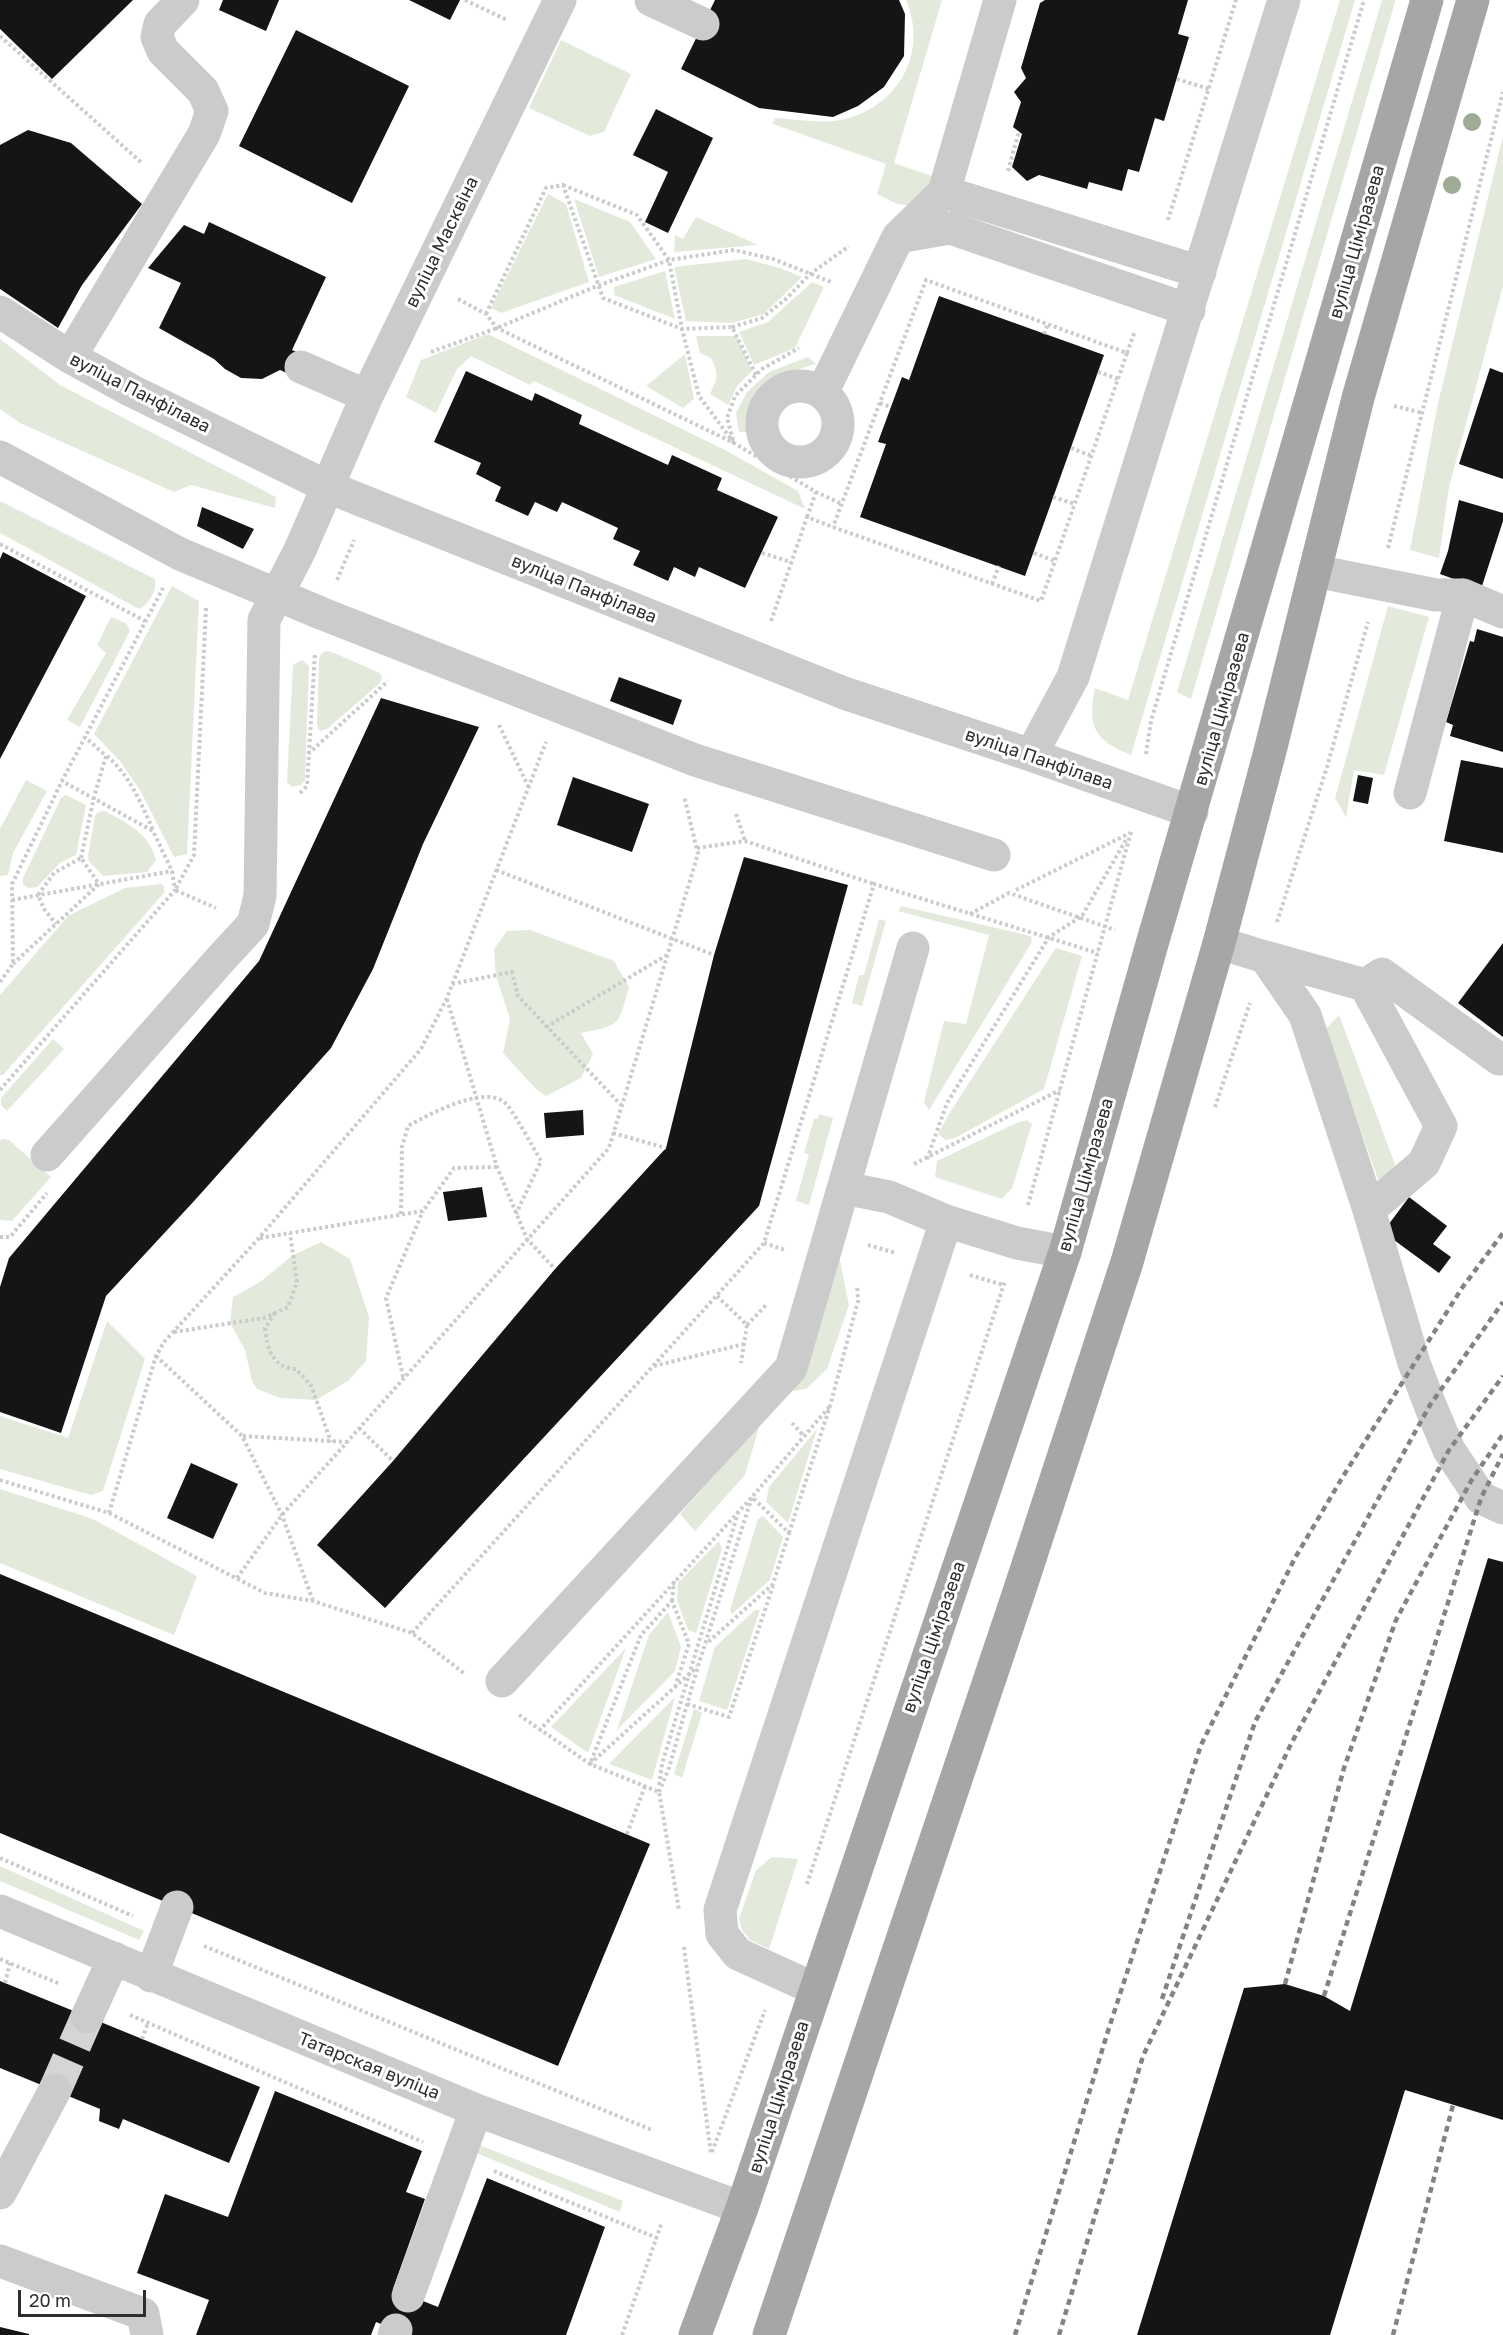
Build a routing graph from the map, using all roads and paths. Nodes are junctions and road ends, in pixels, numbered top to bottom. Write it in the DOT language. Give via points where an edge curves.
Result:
graph roads {
  1 [pos="183,0"];
  2 [pos="465,0"];
  3 [pos="560,0"];
  4 [pos="651,0"];
  5 [pos="1000,0"];
  6 [pos="1236,0"];
  7 [pos="1284,0"];
  8 [pos="1364,0"];
  9 [pos="1427,0"];
  10 [pos="1473,0"];
  11 [pos="514,24"];
  12 [pos="703,24"];
  13 [pos="0,36"];
  14 [pos="1177,79"];
  15 [pos="1209,89"];
  16 [pos="1022,136"];
  17 [pos="1012,157"];
  18 [pos="563,185"];
  19 [pos="171,189"];
  20 [pos="944,192"];
  21 [pos="898,237"];
  22 [pos="857,243"];
  23 [pos="669,260"];
  24 [pos="1159,260"];
  25 [pos="1200,272"];
  26 [pos="809,275"];
  27 [pos="597,286"];
  28 [pos="827,290"];
  29 [pos="1147,296"];
  30 [pos="457,298"];
  31 [pos="1189,310"];
  32 [pos="0,312"];
  33 [pos="486,314"];
  34 [pos="1048,324"];
  35 [pos="732,327"];
  36 [pos="497,328"];
  37 [pos="682,329"];
  38 [pos="1044,334"];
  39 [pos="801,348"];
  40 [pos="430,352"];
  41 [pos="1127,353"];
  42 [pos="70,357"];
  43 [pos="301,367"];
  44 [pos="1098,372"];
  45 [pos="757,376"];
  46 [pos="1118,379"];
  47 [pos="822,393"];
  48 [pos="367,396"];
  49 [pos="880,403"];
  50 [pos="891,407"];
  51 [pos="734,443"];
  52 [pos="1071,448"];
  53 [pos="1092,456"];
  54 [pos="0,457"];
  55 [pos="328,487"];
  56 [pos="816,492"];
  57 [pos="1053,497"];
  58 [pos="842,504"];
  59 [pos="1075,504"];
  60 [pos="385,509"];
  61 [pos="807,518"];
  62 [pos="833,527"];
  63 [pos="0,544"];
  64 [pos="762,553"];
  65 [pos="1034,553"];
  66 [pos="180,554"];
  67 [pos="1055,561"];
  68 [pos="791,562"];
  69 [pos="999,566"];
  70 [pos="1316,571"];
  71 [pos="992,584"];
  72 [pos="276,595"];
  73 [pos="1463,596"];
  74 [pos="206,606"];
  75 [pos="1503,612"];
  76 [pos="323,614"];
  77 [pos="145,621"];
  78 [pos="770,624"];
  79 [pos="389,680"];
  80 [pos="558,707"];
  81 [pos="497,720"];
  82 [pos="85,737"];
  83 [pos="308,754"];
  84 [pos="1146,754"];
  85 [pos="1031,755"];
  86 [pos="106,756"];
  87 [pos="62,781"];
  88 [pos="528,786"];
  89 [pos="684,793"];
  90 [pos="1410,793"];
  91 [pos="94,797"];
  92 [pos="735,809"];
  93 [pos="1192,812"];
  94 [pos="153,831"];
  95 [pos="745,842"];
  96 [pos="697,848"];
  97 [pos="994,855"];
  98 [pos="81,858"];
  99 [pos="496,870"];
  100 [pos="172,871"];
  101 [pos="99,884"];
  102 [pos="874,884"];
  103 [pos="176,890"];
  104 [pos="38,895"];
  105 [pos="12,900"];
  106 [pos="970,914"];
  107 [pos="1082,916"];
  108 [pos="56,924"];
  109 [pos="1106,926"];
  110 [pos="1049,937"];
  111 [pos="673,938"];
  112 [pos="1219,943"];
  113 [pos="913,948"];
  114 [pos="1098,953"];
  115 [pos="668,954"];
  116 [pos="714,955"];
  117 [pos="1265,957"];
  118 [pos="12,964"];
  119 [pos="0,982"];
  120 [pos="452,984"];
  121 [pos="1365,985"];
  122 [pos="447,998"];
  123 [pos="546,1026"];
  124 [pos="1498,1059"];
  125 [pos="0,1090"];
  126 [pos="1060,1090"];
  127 [pos="476,1097"];
  128 [pos="621,1106"];
  129 [pos="613,1133"];
  130 [pos="666,1148"];
  131 [pos="47,1155"];
  132 [pos="927,1159"];
  133 [pos="497,1167"];
  134 [pos="844,1188"];
  135 [pos="890,1197"];
  136 [pos="1369,1210"];
  137 [pos="423,1211"];
  138 [pos="401,1214"];
  139 [pos="516,1214"];
  140 [pos="946,1221"];
  141 [pos="290,1233"];
  142 [pos="259,1238"];
  143 [pos="527,1239"];
  144 [pos="1017,1243"];
  145 [pos="1065,1251"];
  146 [pos="862,1252"];
  147 [pos="555,1269"];
  148 [pos="857,1280"];
  149 [pos="275,1313"];
  150 [pos="173,1332"];
  151 [pos="744,1344"];
  152 [pos="156,1356"];
  153 [pos="653,1366"];
  154 [pos="403,1378"];
  155 [pos="830,1406"];
  156 [pos="359,1428"];
  157 [pos="242,1436"];
  158 [pos="331,1442"];
  159 [pos="346,1442"];
  160 [pos="393,1461"];
  161 [pos="0,1480"];
  162 [pos="752,1497"];
  163 [pos="1503,1509"];
  164 [pos="739,1511"];
  165 [pos="109,1512"];
  166 [pos="282,1515"];
  167 [pos="789,1533"];
  168 [pos="237,1578"];
  169 [pos="674,1581"];
  170 [pos="773,1584"];
  171 [pos="313,1601"];
  172 [pos="672,1601"];
  173 [pos="412,1633"];
  174 [pos="706,1644"];
  175 [pos="698,1666"];
  176 [pos="466,1675"];
  177 [pos="688,1675"];
  178 [pos="675,1687"];
  179 [pos="507,1695"];
  180 [pos="687,1704"];
  181 [pos="539,1731"];
  182 [pos="590,1764"];
  183 [pos="645,1786"];
  184 [pos="659,1792"];
  185 [pos="627,1834"];
  186 [pos="0,1858"];
  187 [pos="804,1894"];
  188 [pos="0,1911"];
  189 [pos="173,1919"];
  190 [pos="681,1920"];
  191 [pos="684,1944"];
  192 [pos="114,1958"];
  193 [pos="0,1959"];
  194 [pos="10,1963"];
  195 [pos="778,1973"];
  196 [pos="151,1976"];
  197 [pos="5,1983"];
  198 [pos="815,1989"];
  199 [pos="90,2008"];
  200 [pos="148,2024"];
  201 [pos="142,2039"];
  202 [pos="55,2090"];
  203 [pos="476,2110"];
  204 [pos="656,2132"];
  205 [pos="700,2150"];
  206 [pos="711,2155"];
  207 [pos="459,2157"];
  208 [pos="701,2157"];
  209 [pos="0,2193"];
  210 [pos="742,2208"];
  211 [pos="662,2222"];
  212 [pos="657,2238"];
  213 [pos="0,2261"];
  214 [pos="408,2296"];
  215 [pos="147,2335"];
  216 [pos="622,2335"];
  217 [pos="695,2335"];
  218 [pos="769,2335"];
  1 -- 19 [label="street" via="160,24 157,37 163,51 203,92 212,111 204,134"];
  2 -- 11 [label="path"];
  3 -- 48 [label="street, вуліца Масквіна"];
  4 -- 12 [label="street"];
  5 -- 20 [label="street"];
  6 -- 15 [label="path"];
  7 -- 25 [label="street"];
  8 -- 84 [label="path" via="1151,721"];
  9 -- 93 [label="main road, вуліца Ціміразева"];
  10 -- 70 [label="main road" via="1358,398"];
  13 -- 19 [label="path"];
  14 -- 15 [label="path"];
  15 -- 24 [label="path"];
  16 -- 17 [label="path" via="1018,135"];
  18 -- 23 [label="path" via="637,215"];
  18 -- 27 [label="path"];
  18 -- 33 [label="path" via="546,188"];
  19 -- 42 [label="street"];
  20 -- 21 [label="street"];
  20 -- 24 [label="street"];
  21 -- 29 [label="street" via="950,228"];
  21 -- 47 [label="street"];
  22 -- 26 [label="path"];
  23 -- 26 [label="path" via="734,250 773,259"];
  23 -- 27 [label="path"];
  23 -- 37 [label="path"];
  24 -- 25 [label="street"];
  25 -- 31 [label="street"];
  26 -- 28 [label="path" via="831,281"];
  26 -- 35 [label="path" via="762,318"];
  27 -- 36 [label="path"];
  27 -- 37 [label="path" via="603,298"];
  29 -- 31 [label="street"];
  29 -- 41 [label="path"];
  30 -- 33 [label="path"];
  31 -- 85 [label="street" via="1073,677"];
  32 -- 42 [label="street, вуліца Панфілава"];
  33 -- 36 [label="path"];
  34 -- 38 [label="path"];
  34 -- 41 [label="path"];
  34 -- 49 [label="path" via="926,280"];
  35 -- 37 [label="path"];
  35 -- 45 [label="path"];
  36 -- 40 [label="path"];
  36 -- 51 [label="path"];
  37 -- 51 [label="path" via="699,396"];
  39 -- 45 [label="path" via="762,369"];
  41 -- 46 [label="path"];
  42 -- 55 [label="street, вуліца Панфілава"];
  43 -- 48 [label="street"];
  44 -- 46 [label="path"];
  45 -- 51 [label="path" via="735,396 727,418"];
  46 -- 53 [label="path"];
  48 -- 55 [label="street, вуліца Масквіна"];
  49 -- 50 [label="path"];
  49 -- 58 [label="path"];
  51 -- 56 [label="path"];
  52 -- 53 [label="path"];
  53 -- 59 [label="path"];
  54 -- 66 [label="street"];
  55 -- 60 [label="street, вуліца Панфілава"];
  55 -- 72 [label="street, вуліца Масквіна"];
  56 -- 58 [label="path"];
  56 -- 61 [label="path"];
  57 -- 59 [label="path"];
  58 -- 62 [label="path"];
  59 -- 67 [label="path"];
  60 -- 76 [label="path" via="372,544 354,538"];
  60 -- 85 [label="street, вуліца Панфілава" via="844,693"];
  61 -- 62 [label="path"];
  61 -- 68 [label="path"];
  62 -- 71 [label="path"];
  63 -- 77 [label="path"];
  64 -- 68 [label="path"];
  65 -- 67 [label="path"];
  66 -- 72 [label="street"];
  66 -- 77 [label="path"];
  67 -- 71 [label="path" via="1041,602"];
  68 -- 78 [label="path"];
  69 -- 71 [label="path"];
  70 -- 73 [label="street" via="1436,595"];
  70 -- 112 [label="main road"];
  72 -- 76 [label="street"];
  72 -- 131 [label="street, вуліца Масквіна" via="264,620 260,896 253,924"];
  73 -- 75 [label="street"];
  73 -- 90 [label="street"];
  74 -- 103 [label="path" via="194,855"];
  76 -- 80 [label="street"];
  77 -- 82 [label="path"];
  79 -- 83 [label="path"];
  80 -- 88 [label="path"];
  80 -- 97 [label="street" via="695,760"];
  81 -- 88 [label="path"];
  82 -- 86 [label="path"];
  82 -- 87 [label="path"];
  85 -- 93 [label="street, вуліца Панфілава"];
  86 -- 91 [label="path"];
  86 -- 94 [label="path" via="137,793"];
  87 -- 91 [label="path"];
  87 -- 105 [label="path" via="12,884"];
  88 -- 99 [label="path"];
  89 -- 96 [label="path"];
  91 -- 94 [label="path"];
  91 -- 98 [label="path"];
  92 -- 95 [label="path"];
  93 -- 145 [label="main road, вуліца Ціміразева"];
  94 -- 100 [label="path"];
  95 -- 96 [label="path"];
  95 -- 102 [label="path"];
  96 -- 111 [label="path"];
  98 -- 101 [label="path"];
  98 -- 104 [label="path" via="54,873"];
  99 -- 111 [label="path"];
  99 -- 120 [label="path"];
  100 -- 101 [label="path"];
  100 -- 103 [label="path"];
  101 -- 104 [label="path"];
  101 -- 108 [label="path"];
  102 -- 106 [label="path"];
  102 -- 153 [label="path" via="764,1243"];
  103 -- 125 [label="path"];
  104 -- 105 [label="path"];
  104 -- 108 [label="path"];
  105 -- 118 [label="path"];
  106 -- 107 [label="path" via="1009,893"];
  106 -- 110 [label="path"];
  107 -- 109 [label="path"];
  107 -- 109 [label="path" via="1131,832"];
  107 -- 110 [label="path"];
  108 -- 118 [label="path"];
  109 -- 114 [label="path"];
  110 -- 114 [label="path"];
  110 -- 132 [label="path" via="947,1102"];
  111 -- 115 [label="path"];
  111 -- 116 [label="path"];
  112 -- 117 [label="street"];
  112 -- 218 [label="main road" via="1083,1401"];
  113 -- 134 [label="street"];
  114 -- 126 [label="path"];
  115 -- 123 [label="path"];
  115 -- 128 [label="path"];
  117 -- 121 [label="street"];
  117 -- 136 [label="street" via="1305,1015"];
  118 -- 119 [label="path"];
  120 -- 122 [label="path"];
  120 -- 123 [label="path" via="512,972 518,996"];
  121 -- 124 [label="street" via="1383,974"];
  121 -- 136 [label="street" via="1442,1126 1424,1163"];
  122 -- 127 [label="path"];
  122 -- 142 [label="path" via="422,1049"];
  123 -- 128 [label="path"];
  126 -- 132 [label="path"];
  126 -- 144 [label="path"];
  127 -- 133 [label="path"];
  127 -- 138 [label="path" via="408,1126 402,1147"];
  127 -- 139 [label="path" via="494,1097 504,1102 541,1161"];
  128 -- 129 [label="path"];
  129 -- 130 [label="path"];
  129 -- 143 [label="path" via="609,1148"];
  132 -- 135 [label="path" via="894,1172"];
  133 -- 137 [label="path" via="454,1168"];
  133 -- 139 [label="path"];
  134 -- 135 [label="street"];
  134 -- 179 [label="street" via="791,1368"];
  135 -- 140 [label="street"];
  135 -- 146 [label="path" via="880,1230"];
  136 -- 163 [label="street" via="1414,1363 1449,1450 1481,1498"];
  137 -- 138 [label="path"];
  137 -- 154 [label="path" via="386,1298"];
  138 -- 141 [label="path"];
  139 -- 143 [label="path"];
  140 -- 144 [label="street"];
  140 -- 195 [label="street" via="720,1910 723,1934 738,1954"];
  141 -- 142 [label="path"];
  141 -- 149 [label="path" via="297,1282 288,1307"];
  142 -- 150 [label="path"];
  143 -- 147 [label="path"];
  143 -- 154 [label="path"];
  144 -- 145 [label="street"];
  144 -- 187 [label="path"];
  145 -- 198 [label="main road, вуліца Ціміразева"];
  148 -- 155 [label="path" via="858,1300"];
  149 -- 150 [label="path"];
  149 -- 158 [label="path" via="265,1328 267,1347 275,1361 296,1369 311,1385"];
  150 -- 152 [label="path"];
  151 -- 153 [label="path"];
  152 -- 157 [label="path"];
  152 -- 165 [label="path"];
  153 -- 173 [label="path"];
  154 -- 156 [label="path"];
  155 -- 162 [label="path"];
  155 -- 167 [label="path"];
  156 -- 159 [label="path"];
  156 -- 160 [label="path"];
  157 -- 158 [label="path"];
  157 -- 166 [label="path"];
  158 -- 159 [label="path"];
  159 -- 166 [label="path"];
  161 -- 165 [label="path"];
  162 -- 164 [label="path"];
  162 -- 167 [label="path"];
  162 -- 174 [label="path"];
  164 -- 169 [label="path"];
  164 -- 177 [label="path"];
  165 -- 168 [label="path"];
  166 -- 168 [label="path"];
  166 -- 171 [label="path"];
  167 -- 170 [label="path"];
  168 -- 171 [label="path" via="265,1593"];
  169 -- 172 [label="path"];
  169 -- 181 [label="path"];
  170 -- 174 [label="path"];
  170 -- 180 [label="path" via="729,1717"];
  171 -- 173 [label="path"];
  172 -- 178 [label="path" via="689,1644"];
  172 -- 182 [label="path" via="641,1635"];
  173 -- 176 [label="path"];
  174 -- 175 [label="path"];
  175 -- 177 [label="path"];
  175 -- 180 [label="path"];
  177 -- 178 [label="path"];
  177 -- 184 [label="path" via="662,1764"];
  178 -- 182 [label="path"];
  179 -- 181 [label="path"];
  180 -- 184 [label="path"];
  181 -- 182 [label="path"];
  182 -- 183 [label="path"];
  183 -- 184 [label="path"];
  183 -- 185 [label="path"];
  184 -- 190 [label="path"];
  186 -- 189 [label="path"];
  188 -- 192 [label="street, Татарская вуліца"];
  189 -- 196 [label="street"];
  189 -- 204 [label="path"];
  191 -- 206 [label="path"];
  192 -- 196 [label="street, Татарская вуліца"];
  192 -- 199 [label="street"];
  193 -- 194 [label="path"];
  194 -- 197 [label="path"];
  194 -- 199 [label="path"];
  195 -- 198 [label="street"];
  195 -- 206 [label="path"];
  196 -- 203 [label="street, Татарская вуліца"];
  198 -- 210 [label="main road, вуліца Ціміразева"];
  199 -- 200 [label="path"];
  200 -- 201 [label="path"];
  200 -- 207 [label="path"];
  202 -- 209 [label="street"];
  203 -- 207 [label="street"];
  203 -- 210 [label="street, Татарская вуліца"];
  205 -- 206 [label="path"];
  206 -- 208 [label="path"];
  207 -- 212 [label="path"];
  207 -- 214 [label="street"];
  210 -- 217 [label="main road, вуліца Ціміразева"];
  211 -- 212 [label="path"];
  212 -- 216 [label="path"];
  213 -- 215 [label="street" via="143,2314"];
}
